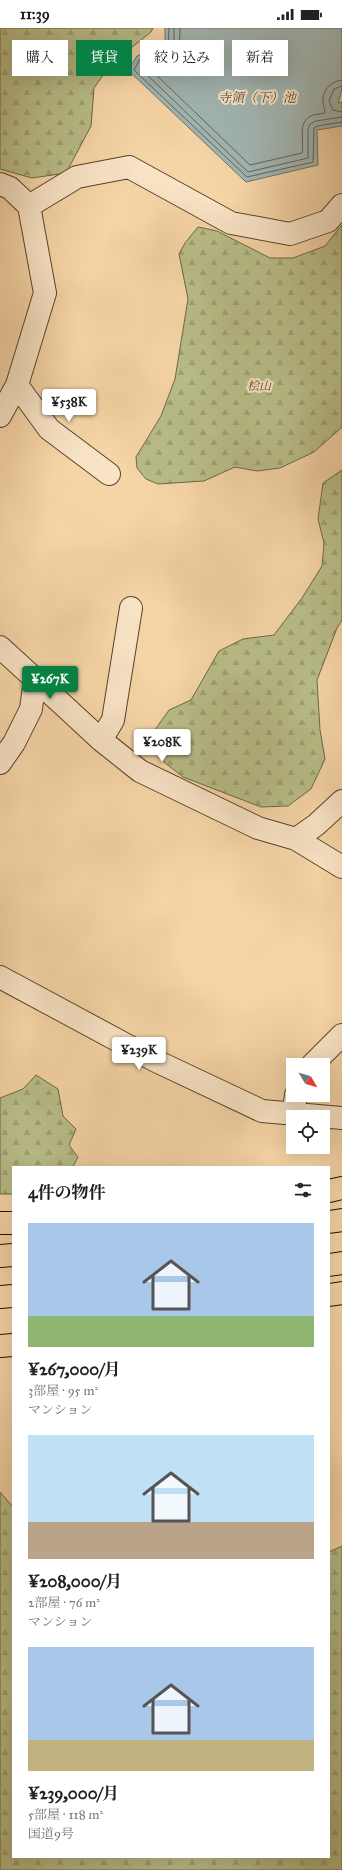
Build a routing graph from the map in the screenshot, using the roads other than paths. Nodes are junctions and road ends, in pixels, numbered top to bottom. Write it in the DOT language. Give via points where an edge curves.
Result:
graph roads {
  1 [pos="0,184"];
  2 [pos="342,205"];
  3 [pos="29,206"];
  4 [pos="17,385"];
  5 [pos="0,416"];
  6 [pos="109,474"];
  7 [pos="131,608"];
  8 [pos="0,647"];
  9 [pos="35,679"];
  10 [pos="101,740"];
  11 [pos="0,763"];
  12 [pos="342,801"];
  13 [pos="296,839"];
  14 [pos="342,868"];
  15 [pos="0,977"];
  16 [pos="342,1035"];
  17 [pos="319,1058"];
  18 [pos="295,1105"];
  19 [pos="342,1118"];
  20 [pos="342,1188"];
  21 [pos="330,1191"];
  22 [pos="342,1220"];
  23 [pos="330,1222"];
  24 [pos="0,1223"];
  25 [pos="12,1223"];
  26 [pos="12,1255"];
  27 [pos="0,1256"];
  28 [pos="342,1263"];
  29 [pos="330,1265"];
  30 [pos="342,1292"];
  31 [pos="330,1295"];
  32 [pos="12,1296"];
  33 [pos="0,1297"];
  34 [pos="12,1345"];
  35 [pos="0,1346"];
  1 -- 3 [label="street" via="10,188"];
  2 -- 3 [label="street" via="328,221 290,234 283,233 231,223 129,167 78,177"];
  3 -- 4 [label="street" via="45,293"];
  4 -- 5 [label="street"];
  4 -- 6 [label="street" via="49,429"];
  7 -- 10 [label="street" via="113,720"];
  8 -- 9 [label="street"];
  9 -- 10 [label="street"];
  9 -- 11 [label="street" via="31,709 14,743"];
  10 -- 13 [label="street" via="140,771 258,828"];
  12 -- 13 [label="street"];
  13 -- 14 [label="street"];
  15 -- 18 [label="street" via="156,1061 241,1102 262,1111"];
  16 -- 17 [label="street"];
  18 -- 19 [label="street"];
  20 -- 21 [label="highway"];
  22 -- 23 [label="highway"];
  24 -- 25 [label="highway"];
  26 -- 27 [label="highway"];
  28 -- 29 [label="highway"];
  30 -- 31 [label="highway"];
  32 -- 33 [label="highway"];
  34 -- 35 [label="highway"];
}
